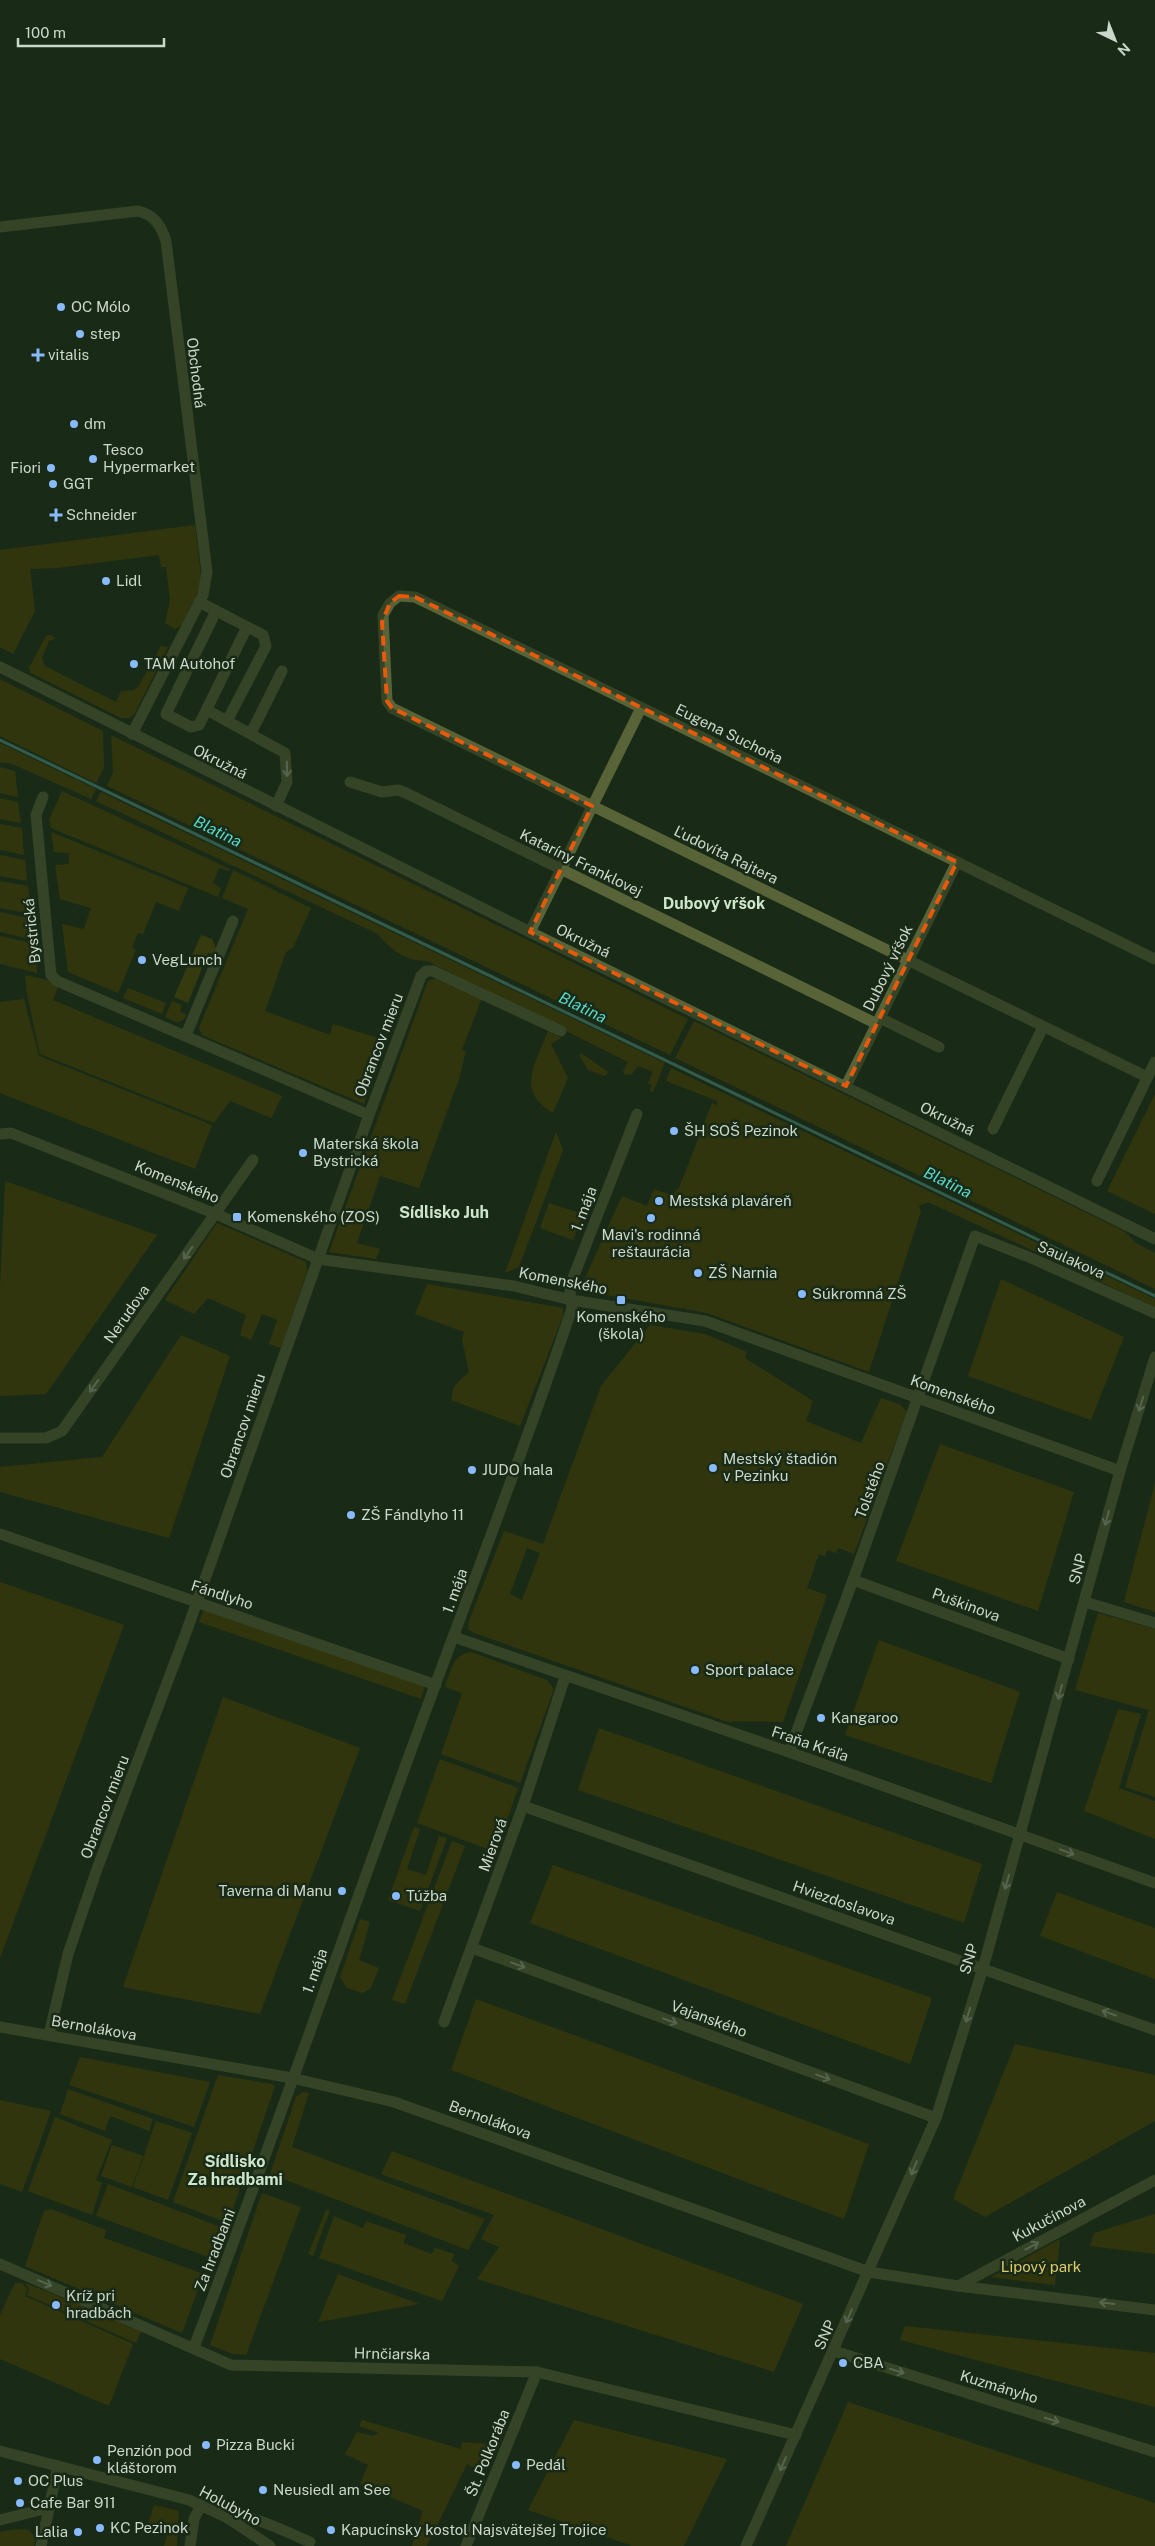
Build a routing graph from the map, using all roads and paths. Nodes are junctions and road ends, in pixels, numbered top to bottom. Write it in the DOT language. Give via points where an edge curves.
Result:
graph roads {
  1 [pos="0,227"];
  2 [pos="199,602"];
  3 [pos="216,611"];
  4 [pos="247,627"];
  5 [pos="0,667"];
  6 [pos="282,671"];
  7 [pos="160,680"];
  8 [pos="178,689"];
  9 [pos="641,708"];
  10 [pos="207,710"];
  11 [pos="395,710"];
  12 [pos="227,721"];
  13 [pos="132,734"];
  14 [pos="251,734"];
  15 [pos="350,782"];
  16 [pos="43,798"];
  17 [pos="276,806"];
  18 [pos="592,806"];
  19 [pos="957,862"];
  20 [pos="560,870"];
  21 [pos="233,921"];
  22 [pos="530,932"];
  23 [pos="1155,959"];
  24 [pos="908,960"];
  25 [pos="879,1021"];
  26 [pos="1043,1027"];
  27 [pos="561,1031"];
  28 [pos="186,1035"];
  29 [pos="939,1048"];
  30 [pos="1155,1062"];
  31 [pos="1147,1077"];
  32 [pos="846,1086"];
  33 [pos="637,1114"];
  34 [pos="369,1115"];
  35 [pos="993,1129"];
  36 [pos="0,1134"];
  37 [pos="253,1160"];
  38 [pos="1097,1181"];
  39 [pos="216,1214"];
  40 [pos="975,1236"];
  41 [pos="1155,1238"];
  42 [pos="318,1258"];
  43 [pos="571,1300"];
  44 [pos="1155,1313"];
  45 [pos="1155,1357"];
  46 [pos="919,1398"];
  47 [pos="0,1438"];
  48 [pos="1120,1471"];
  49 [pos="0,1534"];
  50 [pos="853,1580"];
  51 [pos="197,1601"];
  52 [pos="1085,1602"];
  53 [pos="1155,1623"];
  54 [pos="454,1637"];
  55 [pos="1069,1659"];
  56 [pos="565,1676"];
  57 [pos="436,1685"];
  58 [pos="789,1752"];
  59 [pos="523,1806"];
  60 [pos="1021,1835"];
  61 [pos="1155,1883"];
  62 [pos="472,1948"];
  63 [pos="983,1968"];
  64 [pos="444,2022"];
  65 [pos="0,2027"];
  66 [pos="1155,2030"];
  67 [pos="49,2035"];
  68 [pos="292,2078"];
  69 [pos="936,2118"];
  70 [pos="1155,2180"];
  71 [pos="0,2264"];
  72 [pos="869,2272"];
  73 [pos="958,2286"];
  74 [pos="1155,2310"];
  75 [pos="194,2347"];
  76 [pos="834,2352"];
  77 [pos="537,2372"];
  78 [pos="796,2435"];
  79 [pos="0,2451"];
  80 [pos="1155,2452"];
  81 [pos="58,2466"];
  82 [pos="201,2504"];
  83 [pos="48,2508"];
  84 [pos="226,2517"];
  85 [pos="0,2520"];
  86 [pos="310,2542"];
  87 [pos="41,2546"];
  88 [pos="190,2546"];
  89 [pos="270,2546"];
  90 [pos="466,2546"];
  91 [pos="746,2546"];
  1 -- 2 [label="street, Obchodná" via="138,211 146,213 161,226 166,241 207,572"];
  2 -- 3 [label="street"];
  2 -- 7 [label="street, Obchodná"];
  3 -- 4 [label="street"];
  3 -- 8 [label="street"];
  4 -- 10 [label="street"];
  4 -- 12 [label="street" via="265,636 266,646"];
  5 -- 13 [label="street, Okružná"];
  6 -- 14 [label="street"];
  7 -- 8 [label="street"];
  7 -- 13 [label="street, Obchodná"];
  8 -- 10 [label="street" via="166,714 193,727 199,725"];
  9 -- 11 [label="street, Eugena Suchoňa" via="407,595 394,599 383,615 387,701"];
  9 -- 18 [label="street"];
  9 -- 19 [label="street, Eugena Suchoňa"];
  10 -- 12 [label="street"];
  11 -- 18 [label="street, Ľudovíta Rajtera"];
  12 -- 14 [label="street"];
  13 -- 17 [label="street, Okružná"];
  14 -- 17 [label="street, one-way" via="286,755 287,782"];
  15 -- 20 [label="street, Kataríny Franklovej" via="382,792 398,790"];
  16 -- 28 [label="street, Bystrická" via="36,815 51,975 64,985"];
  17 -- 22 [label="street, Okružná"];
  18 -- 20 [label="street"];
  18 -- 24 [label="street, Ľudovíta Rajtera"];
  19 -- 23 [label="street, Eugena Suchoňa"];
  19 -- 24 [label="street, Dubový vŕšok"];
  20 -- 22 [label="street"];
  20 -- 25 [label="street, Kataríny Franklovej"];
  21 -- 28 [label="street"];
  22 -- 32 [label="street, Okružná"];
  24 -- 25 [label="street, Dubový vŕšok"];
  24 -- 26 [label="street, Ľudovíta Rajtera"];
  25 -- 29 [label="street, Kataríny Franklovej"];
  25 -- 32 [label="street, Dubový vŕšok"];
  26 -- 31 [label="street, Ľudovíta Rajtera"];
  26 -- 35 [label="street"];
  27 -- 34 [label="street, Obrancov mieru" via="434,971 426,971 421,976"];
  28 -- 34 [label="street, Bystrická"];
  30 -- 31 [label="street"];
  31 -- 38 [label="street"];
  32 -- 41 [label="street, Okružná"];
  33 -- 43 [label="street, 1. mája" via="571,1283"];
  34 -- 42 [label="street, Obrancov mieru"];
  36 -- 39 [label="street, Komenského" via="11,1133"];
  37 -- 39 [label="street, Nerudova"];
  39 -- 42 [label="street, Komenského"];
  39 -- 47 [label="street, Nerudova, one-way" via="62,1431 46,1438"];
  40 -- 44 [label="street, Saulakova"];
  40 -- 46 [label="street, Tolstého"];
  42 -- 43 [label="street, Komenského" via="514,1286"];
  42 -- 51 [label="street, Obrancov mieru"];
  43 -- 46 [label="street, Komenského" via="705,1322"];
  43 -- 54 [label="street, 1. mája" via="572,1308 555,1360"];
  45 -- 48 [label="street, SNP, one-way"];
  46 -- 48 [label="street, Komenského"];
  46 -- 50 [label="street, Tolstého"];
  48 -- 52 [label="street, SNP, one-way"];
  49 -- 51 [label="street, Fándlyho"];
  50 -- 55 [label="street, Puškinova"];
  50 -- 58 [label="street, Tolstého"];
  51 -- 57 [label="street, Fándlyho"];
  51 -- 67 [label="street, Obrancov mieru" via="68,1954"];
  52 -- 53 [label="street"];
  52 -- 55 [label="street, SNP"];
  54 -- 56 [label="street, Fraňa Kráľa"];
  54 -- 57 [label="street, 1. mája"];
  55 -- 60 [label="street, SNP, one-way"];
  56 -- 58 [label="street, Fraňa Kráľa"];
  56 -- 59 [label="street, Mierová"];
  57 -- 68 [label="street, 1. mája"];
  58 -- 60 [label="street, Fraňa Kráľa"];
  59 -- 62 [label="street, Mierová"];
  59 -- 63 [label="street, Hviezdoslavova"];
  60 -- 61 [label="street, Fraňa Kráľa, one-way"];
  60 -- 63 [label="street, SNP, one-way"];
  62 -- 64 [label="street, Mierová"];
  62 -- 69 [label="street, Vajanského, one-way"];
  66 -- 63 [label="street, Hviezdoslavova, one-way"];
  63 -- 69 [label="street, SNP, one-way"];
  65 -- 67 [label="street, Bernolákova"];
  67 -- 68 [label="street, Bernolákova"];
  68 -- 72 [label="street, Bernolákova" via="394,2102"];
  68 -- 75 [label="street, Za hradbami" via="257,2183"];
  69 -- 72 [label="street, SNP, one-way"];
  73 -- 70 [label="street, Kukučínova, one-way"];
  71 -- 75 [label="street, Hrnčiarska, one-way"];
  72 -- 73 [label="street, Bernolákova"];
  72 -- 76 [label="street, SNP, one-way"];
  74 -- 73 [label="street, Bernolákova, one-way"];
  75 -- 77 [label="street, Hrnčiarska" via="231,2365"];
  76 -- 78 [label="street, SNP"];
  76 -- 80 [label="street, Kuzmányho, one-way"];
  77 -- 78 [label="street, Hrnčiarska"];
  77 -- 90 [label="street, Št. Polkorába"];
  78 -- 91 [label="street, SNP, one-way"];
  79 -- 81 [label="street, Holubyho"];
  81 -- 82 [label="street, Holubyho"];
  81 -- 83 [label="street"];
  82 -- 84 [label="street, Holubyho"];
  82 -- 88 [label="street" via="194,2519"];
  83 -- 85 [label="street"];
  83 -- 87 [label="street"];
  84 -- 86 [label="street" via="250,2518"];
  84 -- 89 [label="street, Holubyho"];
}
